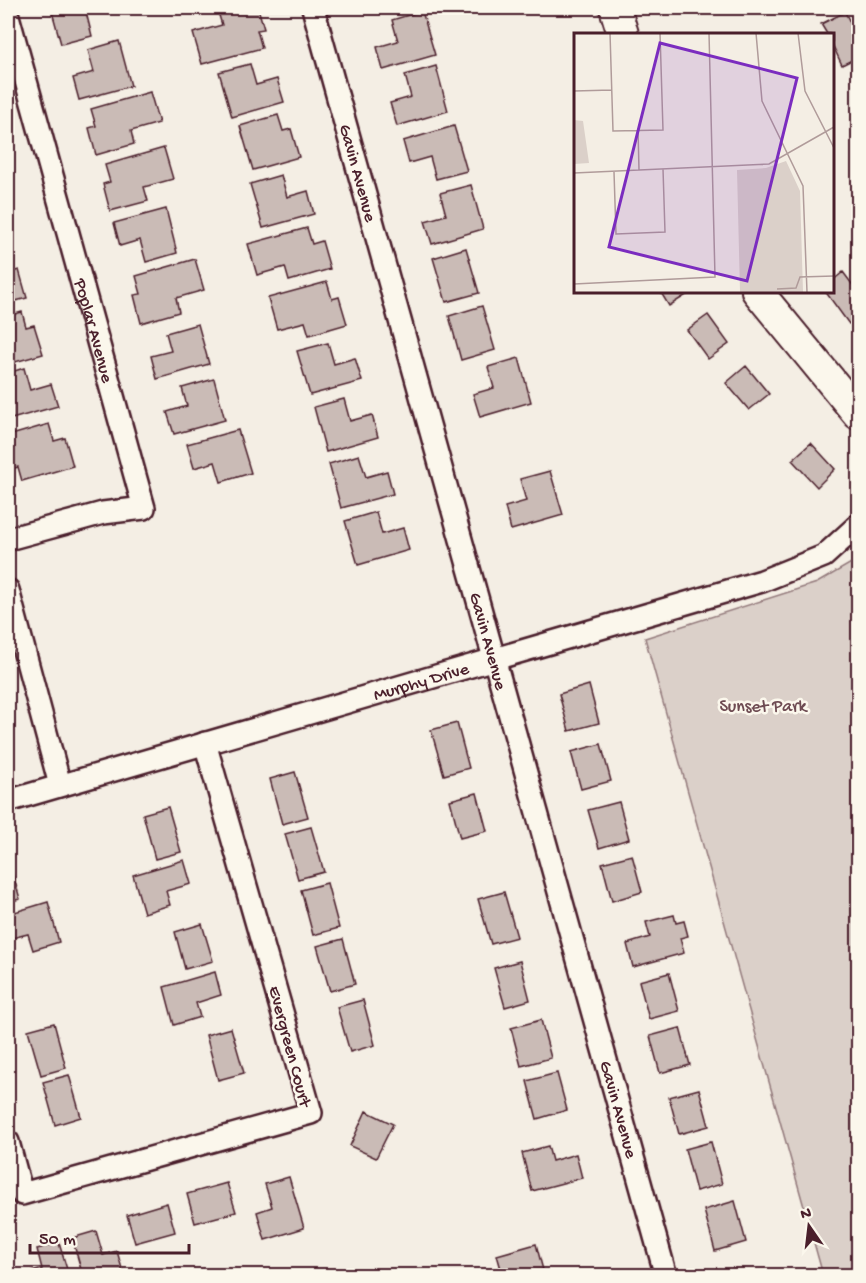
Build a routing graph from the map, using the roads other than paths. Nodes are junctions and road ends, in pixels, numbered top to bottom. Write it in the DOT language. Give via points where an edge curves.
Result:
graph roads {
  1 [pos="314,8"];
  2 [pos="615,8"];
  3 [pos="8,16"];
  4 [pos="623,33"];
  5 [pos="758,292"];
  6 [pos="858,414"];
  7 [pos="858,525"];
  8 [pos="8,539"];
  9 [pos="8,590"];
  10 [pos="494,659"];
  11 [pos="205,743"];
  12 [pos="60,785"];
  13 [pos="8,801"];
  14 [pos="8,1142"];
  15 [pos="666,1275"];
  1 -- 10 [label="street, Gavin Avenue"];
  2 -- 4 [label="street"];
  3 -- 8 [label="street, Poplar Avenue" via="144,508 103,513"];
  5 -- 6 [label="street"];
  7 -- 10 [label="street, Murphy Drive" via="824,556 762,581"];
  9 -- 12 [label="street"];
  10 -- 11 [label="street, Murphy Drive"];
  10 -- 15 [label="street, Gavin Avenue"];
  11 -- 12 [label="street, Murphy Drive"];
  11 -- 14 [label="street, Evergreen Court" via="311,1113 22,1194"];
  12 -- 13 [label="street, Murphy Drive"];
}
